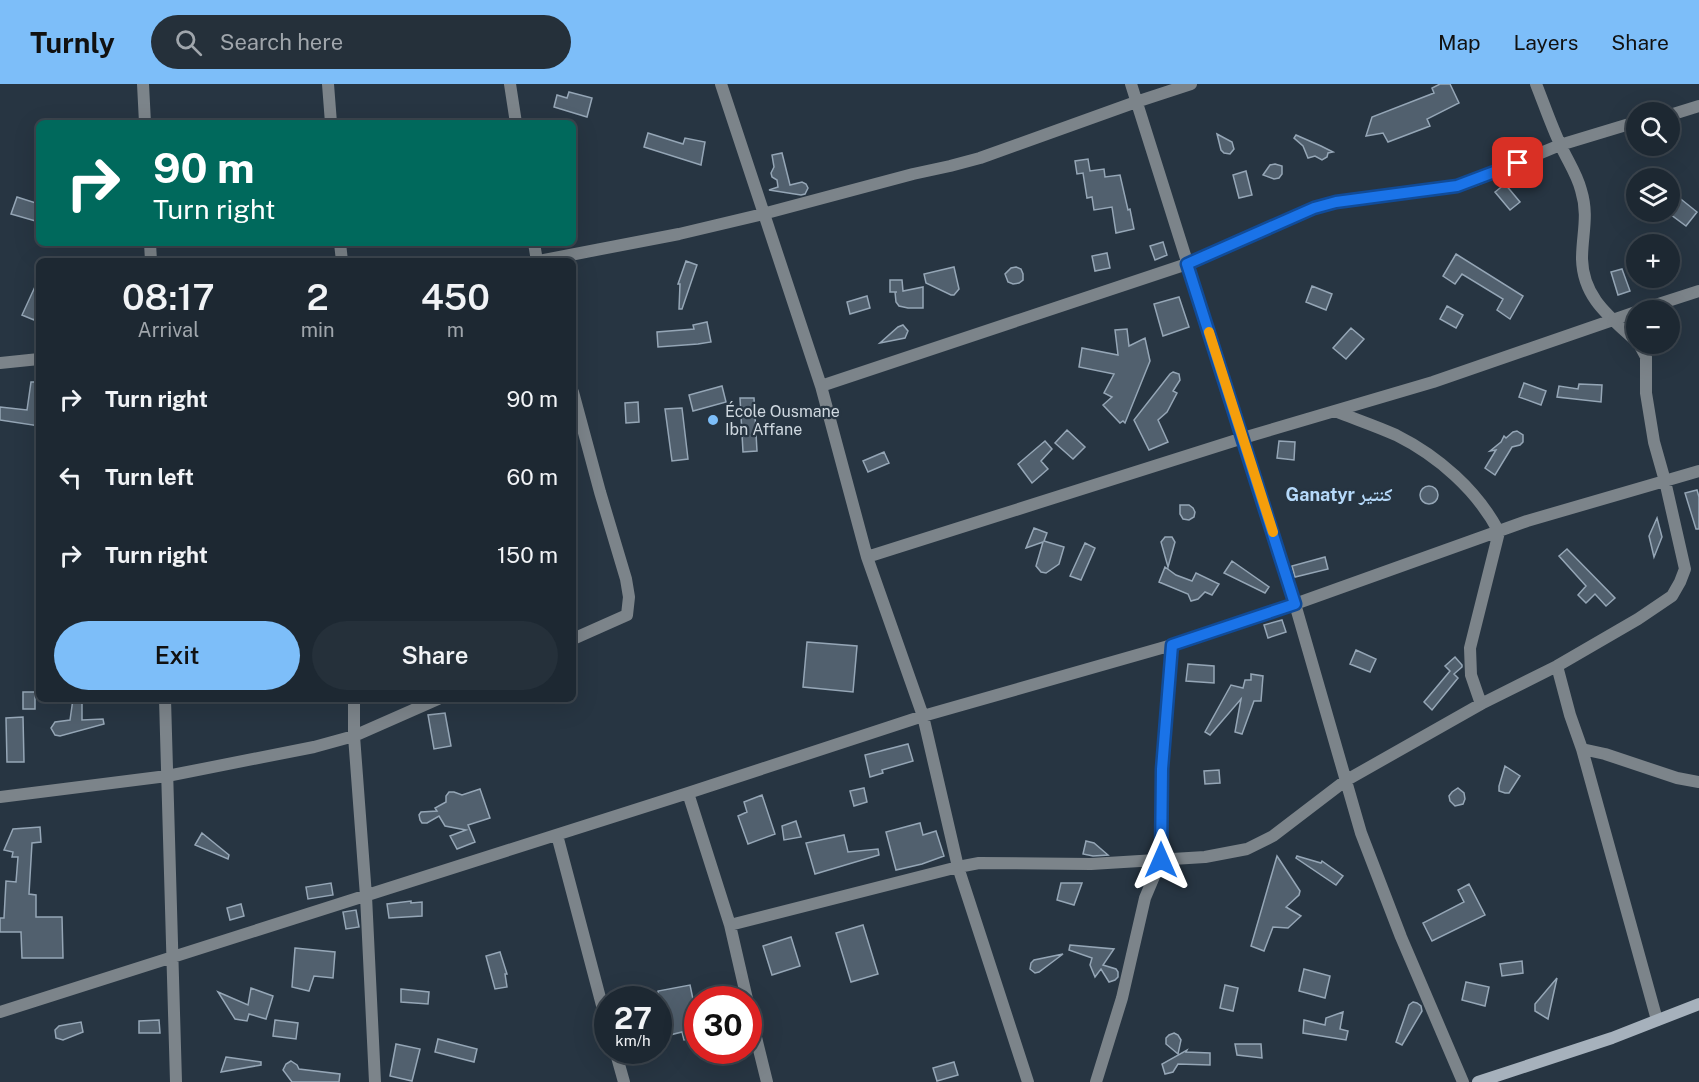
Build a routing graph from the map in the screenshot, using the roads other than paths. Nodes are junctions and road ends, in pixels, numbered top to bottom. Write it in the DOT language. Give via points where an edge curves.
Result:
graph roads {
  1 [pos="143,84"];
  2 [pos="328,84"];
  3 [pos="510,84"];
  4 [pos="721,84"];
  5 [pos="1131,84"];
  6 [pos="1191,84"];
  7 [pos="1536,84"];
  8 [pos="1136,102"];
  9 [pos="1699,106"];
  10 [pos="1680,112"];
  11 [pos="145,120"];
  12 [pos="331,120"];
  13 [pos="516,120"];
  14 [pos="1626,125"];
  15 [pos="1560,145"];
  16 [pos="763,214"];
  17 [pos="554,258"];
  18 [pos="1187,264"];
  19 [pos="1699,291"];
  20 [pos="1672,300"];
  21 [pos="1626,315"];
  22 [pos="1613,320"];
  23 [pos="1626,331"];
  24 [pos="1644,354"];
  25 [pos="36,359"];
  26 [pos="0,363"];
  27 [pos="821,386"];
  28 [pos="576,403"];
  29 [pos="1335,411"];
  30 [pos="1243,438"];
  31 [pos="1699,471"];
  32 [pos="1665,482"];
  33 [pos="1499,532"];
  34 [pos="867,557"];
  35 [pos="1295,604"];
  36 [pos="576,638"];
  37 [pos="1172,645"];
  38 [pos="1557,666"];
  39 [pos="165,702"];
  40 [pos="354,702"];
  41 [pos="431,702"];
  42 [pos="1480,704"];
  43 [pos="923,716"];
  44 [pos="354,736"];
  45 [pos="1582,748"];
  46 [pos="167,776"];
  47 [pos="1345,781"];
  48 [pos="1699,782"];
  49 [pos="688,793"];
  50 [pos="0,797"];
  51 [pos="556,835"];
  52 [pos="1161,860"];
  53 [pos="958,867"];
  54 [pos="366,896"];
  55 [pos="730,925"];
  56 [pos="173,957"];
  57 [pos="597,986"];
  58 [pos="744,986"];
  59 [pos="1699,1004"];
  60 [pos="0,1012"];
  61 [pos="1657,1020"];
  62 [pos="762,1062"];
  63 [pos="619,1064"];
  64 [pos="176,1082"];
  65 [pos="375,1082"];
  66 [pos="624,1082"];
  67 [pos="767,1082"];
  68 [pos="1028,1082"];
  69 [pos="1096,1082"];
  70 [pos="1463,1082"];
  71 [pos="1478,1082"];
  1 -- 11 [label="street"];
  2 -- 12 [label="street"];
  3 -- 13 [label="street"];
  4 -- 16 [label="street"];
  5 -- 8 [label="street"];
  6 -- 8 [label="street"];
  7 -- 15 [label="street"];
  8 -- 16 [label="street" via="980,158"];
  8 -- 18 [label="street"];
  9 -- 10 [label="street"];
  14 -- 15 [label="street"];
  15 -- 18 [label="street" via="1457,186 1314,208"];
  15 -- 22 [label="street" via="1581,190 1586,214 1582,260 1587,286 1596,303"];
  16 -- 17 [label="street"];
  16 -- 27 [label="street"];
  18 -- 27 [label="street"];
  18 -- 30 [label="street"];
  19 -- 20 [label="street"];
  21 -- 22 [label="street"];
  22 -- 23 [label="street"];
  22 -- 29 [label="street"];
  24 -- 32 [label="street" via="1654,442"];
  25 -- 26 [label="street"];
  27 -- 34 [label="street"];
  28 -- 36 [label="street" via="629,597 627,615"];
  29 -- 30 [label="street"];
  29 -- 33 [label="street" via="1395,435 1437,460 1470,491"];
  30 -- 34 [label="street"];
  30 -- 35 [label="street"];
  31 -- 32 [label="street"];
  32 -- 33 [label="street"];
  32 -- 38 [label="street" via="1685,569 1672,596"];
  33 -- 35 [label="street"];
  33 -- 42 [label="street" via="1470,648 1471,675"];
  34 -- 43 [label="street"];
  35 -- 37 [label="street"];
  35 -- 47 [label="street"];
  37 -- 43 [label="street"];
  37 -- 52 [label="street" via="1162,769"];
  38 -- 42 [label="street"];
  38 -- 45 [label="street"];
  39 -- 46 [label="street"];
  40 -- 44 [label="street"];
  41 -- 44 [label="street"];
  42 -- 47 [label="street"];
  43 -- 49 [label="street"];
  43 -- 53 [label="street"];
  44 -- 46 [label="street"];
  44 -- 54 [label="street"];
  45 -- 48 [label="street"];
  45 -- 61 [label="street"];
  46 -- 50 [label="street"];
  46 -- 56 [label="street"];
  47 -- 52 [label="street" via="1273,836 1247,849"];
  47 -- 70 [label="street" via="1401,937"];
  49 -- 51 [label="street"];
  49 -- 55 [label="street"];
  51 -- 54 [label="street"];
  51 -- 57 [label="street"];
  52 -- 53 [label="street" via="979,863"];
  52 -- 69 [label="street" via="1145,898 1122,998"];
  53 -- 55 [label="street"];
  53 -- 68 [label="street"];
  54 -- 56 [label="street"];
  54 -- 65 [label="street"];
  55 -- 58 [label="street"];
  56 -- 60 [label="street"];
  56 -- 64 [label="street"];
  59 -- 61 [label="main road"];
  61 -- 71 [label="main road"];
  62 -- 67 [label="street"];
  63 -- 66 [label="street"];
}
